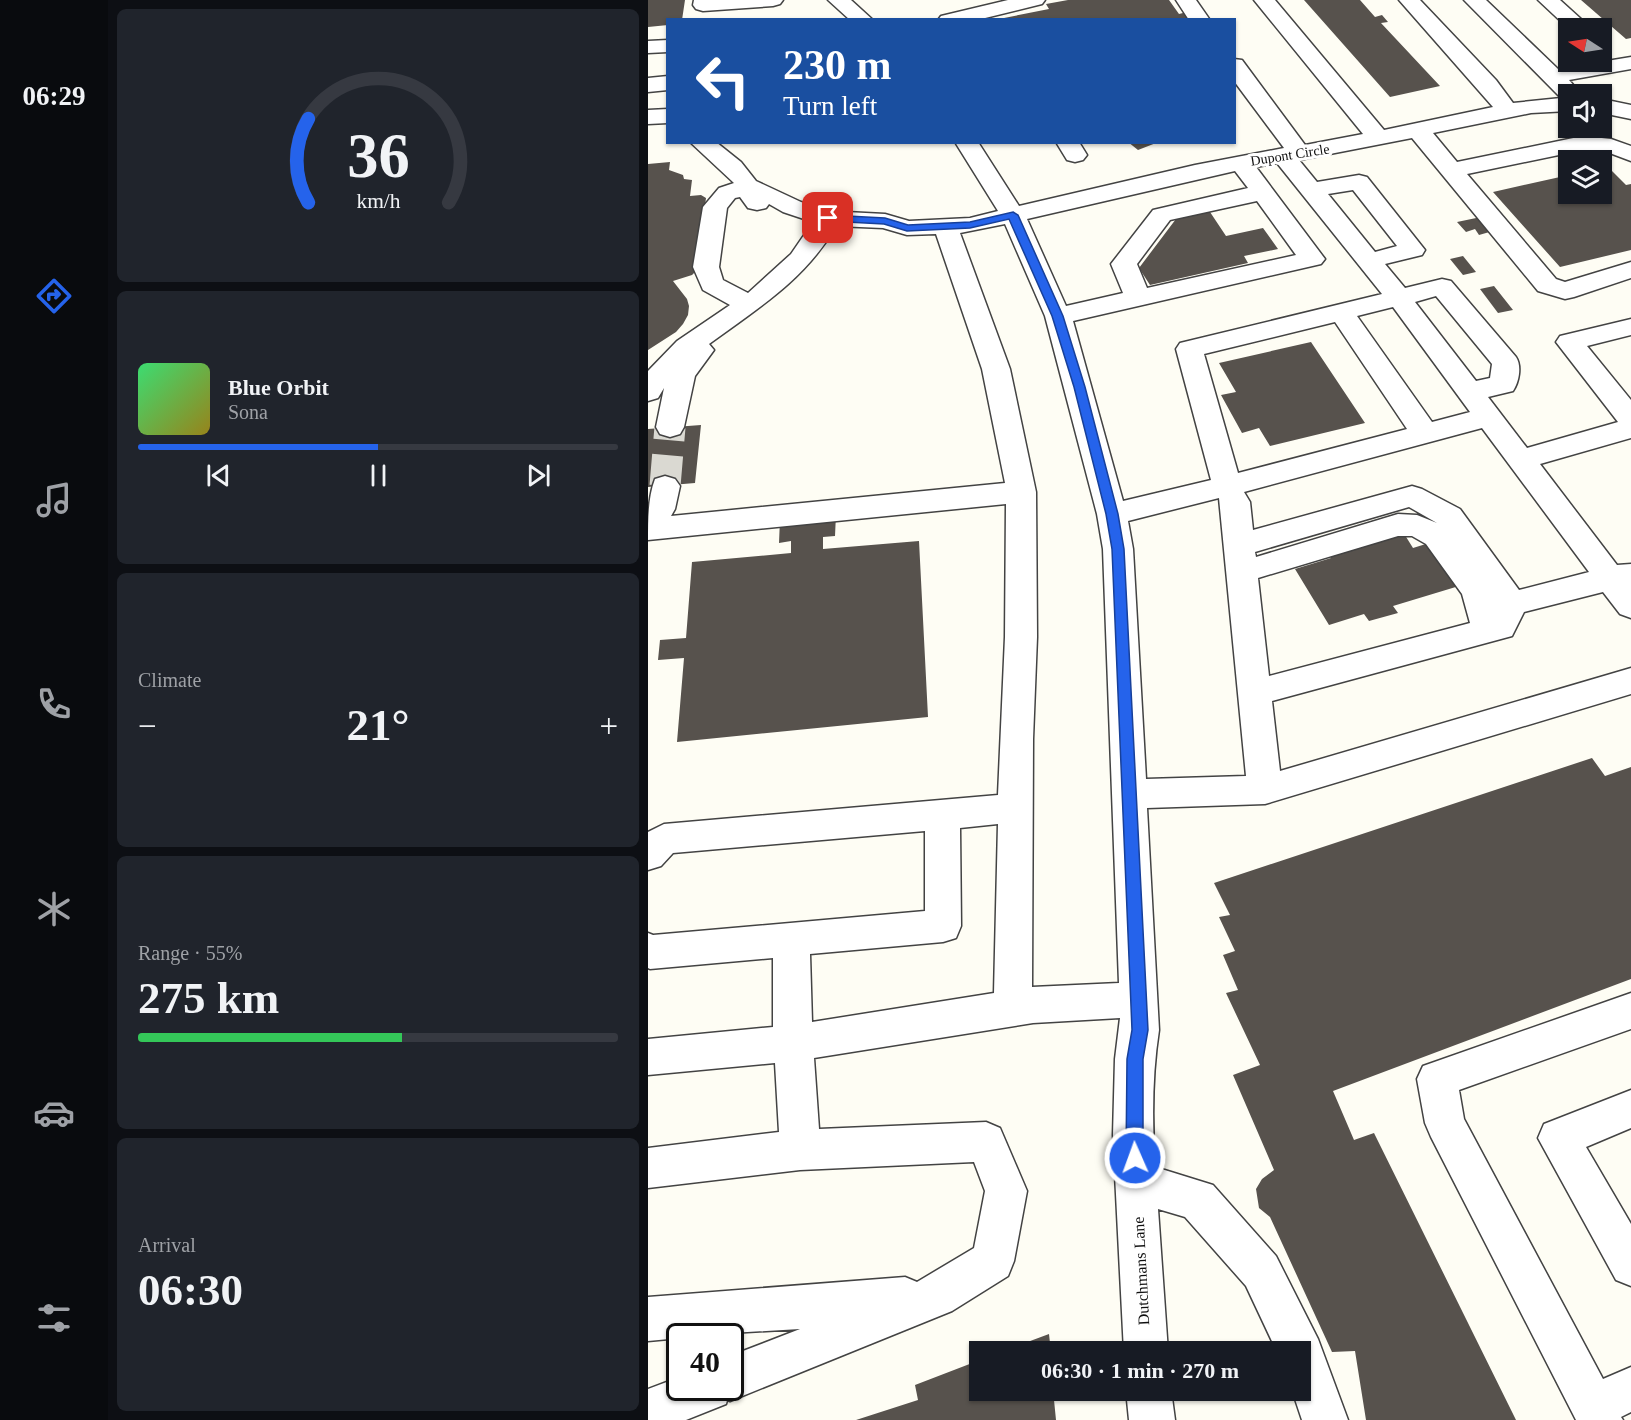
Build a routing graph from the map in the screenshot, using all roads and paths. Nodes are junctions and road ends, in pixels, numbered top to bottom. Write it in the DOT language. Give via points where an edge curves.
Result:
graph roads {
  1 [pos="773,0"];
  2 [pos="838,0"];
  3 [pos="1035,0"];
  4 [pos="1186,0"];
  5 [pos="1264,0"];
  6 [pos="1409,0"];
  7 [pos="1474,0"];
  8 [pos="1548,0"];
  9 [pos="698,8"];
  10 [pos="860,18"];
  11 [pos="955,18"];
  12 [pos="1199,18"];
  13 [pos="1569,18"];
  14 [pos="666,46"];
  15 [pos="648,47"];
  16 [pos="1612,54"];
  17 [pos="1626,64"];
  18 [pos="1236,69"];
  19 [pos="1553,76"];
  20 [pos="666,83"];
  21 [pos="1561,84"];
  22 [pos="648,85"];
  23 [pos="1558,105"];
  24 [pos="1612,108"];
  25 [pos="1508,111"];
  26 [pos="1631,112"];
  27 [pos="666,116"];
  28 [pos="648,117"];
  29 [pos="1418,130"];
  30 [pos="1378,138"];
  31 [pos="704,144"];
  32 [pos="967,144"];
  33 [pos="1291,153"];
  34 [pos="1631,154"];
  35 [pos="1241,163"];
  36 [pos="1451,170"];
  37 [pos="749,186"];
  38 [pos="1311,190"];
  39 [pos="1263,192"];
  40 [pos="1013,215"];
  41 [pos="824,226"];
  42 [pos="946,228"];
  43 [pos="1368,261"];
  44 [pos="1631,270"];
  45 [pos="1138,298"];
  46 [pos="1399,298"];
  47 [pos="743,308"];
  48 [pos="1341,312"];
  49 [pos="1058,316"];
  50 [pos="1631,327"];
  51 [pos="653,383"];
  52 [pos="1469,391"];
  53 [pos="648,407"];
  54 [pos="1488,417"];
  55 [pos="1631,419"];
  56 [pos="670,427"];
  57 [pos="1631,428"];
  58 [pos="1425,433"];
  59 [pos="1520,460"];
  60 [pos="665,486"];
  61 [pos="1227,486"];
  62 [pos="1021,492"];
  63 [pos="1112,514"];
  64 [pos="648,521"];
  65 [pos="648,529"];
  66 [pos="1241,558"];
  67 [pos="1620,575"];
  68 [pos="1512,603"];
  69 [pos="1631,606"];
  70 [pos="1487,630"];
  71 [pos="1631,681"];
  72 [pos="1254,693"];
  73 [pos="1264,790"];
  74 [pos="1131,794"];
  75 [pos="1016,808"];
  76 [pos="942,815"];
  77 [pos="648,855"];
  78 [pos="791,939"];
  79 [pos="648,950"];
  80 [pos="1139,1000"];
  81 [pos="1013,1008"];
  82 [pos="1631,1011"];
  83 [pos="793,1043"];
  84 [pos="648,1057"];
  85 [pos="1631,1109"];
  86 [pos="800,1150"];
  87 [pos="648,1168"];
  88 [pos="1136,1182"];
  89 [pos="1631,1265"];
  90 [pos="937,1296"];
  91 [pos="648,1319"];
  92 [pos="1145,1341"];
  93 [pos="744,1373"];
  94 [pos="676,1401"];
  95 [pos="1149,1401"];
  96 [pos="1608,1406"];
  97 [pos="648,1412"];
  98 [pos="1152,1420"];
  99 [pos="1325,1420"];
  1 -- 9 [label="street"];
  2 -- 10 [label="street"];
  3 -- 11 [label="street"];
  4 -- 12 [label="street"];
  5 -- 30 [label="street"];
  6 -- 25 [label="street"];
  7 -- 19 [label="street"];
  8 -- 13 [label="street"];
  14 -- 15 [label="street"];
  16 -- 17 [label="street"];
  17 -- 19 [label="street"];
  18 -- 33 [label="street"];
  19 -- 21 [label="street"];
  20 -- 22 [label="street"];
  23 -- 25 [label="street, Dupont Circle"];
  24 -- 26 [label="street"];
  25 -- 29 [label="street, Dupont Circle"];
  27 -- 28 [label="street"];
  29 -- 30 [label="street, Dupont Circle"];
  29 -- 36 [label="street"];
  30 -- 33 [label="street, Dupont Circle"];
  31 -- 37 [label="street, Dupont Circle" via="741,173"];
  32 -- 40 [label="street, Dutchmans Lane"];
  33 -- 35 [label="street, Dupont Circle"];
  33 -- 38 [label="street"];
  34 -- 36 [label="street" via="1611,146 1583,143"];
  35 -- 39 [label="street"];
  35 -- 40 [label="street, Dupont Circle"];
  36 -- 44 [label="street" via="1547,285 1565,291"];
  37 -- 41 [label="street, Dupont Circle" via="754,201 796,226"];
  37 -- 47 [label="street" via="727,193 715,207 706,267 712,284"];
  38 -- 43 [label="street"];
  38 -- 43 [label="street" via="1359,182 1413,250"];
  39 -- 45 [label="street" via="1162,215 1124,264"];
  39 -- 45 [label="street" via="1312,259"];
  40 -- 42 [label="street, Dupont Circle"];
  40 -- 49 [label="street, Dutchmans Lane"];
  41 -- 42 [label="street, Dupont Circle" via="882,238 907,228"];
  41 -- 47 [label="street" via="793,268"];
  42 -- 62 [label="street" via="996,369"];
  43 -- 46 [label="street"];
  45 -- 49 [label="street"];
  46 -- 48 [label="street"];
  46 -- 52 [label="street"];
  46 -- 52 [label="street" via="1442,287 1506,363 1503,385"];
  47 -- 51 [label="street" via="710,328"];
  47 -- 56 [label="street" via="726,330 690,360 680,376"];
  48 -- 58 [label="street"];
  48 -- 61 [label="street" via="1189,349"];
  49 -- 63 [label="street, Dutchmans Lane"];
  50 -- 55 [label="street" via="1569,342"];
  51 -- 53 [label="street"];
  52 -- 54 [label="street"];
  54 -- 58 [label="street"];
  54 -- 59 [label="street"];
  57 -- 59 [label="street"];
  58 -- 61 [label="street"];
  59 -- 67 [label="street"];
  60 -- 64 [label="street" via="660,509"];
  61 -- 63 [label="street"];
  61 -- 66 [label="street" via="1236,502"];
  62 -- 65 [label="street"];
  62 -- 75 [label="street"];
  63 -- 74 [label="street, Dutchmans Lane" via="1118,549"];
  66 -- 68 [label="street" via="1412,496 1450,517"];
  66 -- 70 [label="street" via="1398,525 1417,526 1437,536 1477,591"];
  66 -- 72 [label="street"];
  67 -- 68 [label="street"];
  67 -- 69 [label="street"];
  68 -- 70 [label="street" via="1501,627"];
  70 -- 72 [label="street"];
  71 -- 73 [label="street"];
  72 -- 73 [label="street"];
  73 -- 74 [label="street"];
  74 -- 80 [label="street, Dutchmans Lane"];
  75 -- 76 [label="street"];
  75 -- 81 [label="street"];
  76 -- 77 [label="street" via="664,839"];
  76 -- 78 [label="street" via="943,926"];
  78 -- 79 [label="street"];
  78 -- 83 [label="street"];
  80 -- 81 [label="street"];
  80 -- 88 [label="street, Dutchmans Lane" via="1133,1135"];
  81 -- 83 [label="street"];
  82 -- 96 [label="street" via="1437,1079 1444,1123"];
  83 -- 84 [label="street"];
  83 -- 86 [label="street"];
  85 -- 89 [label="street" via="1558,1138"];
  86 -- 87 [label="street"];
  86 -- 90 [label="street" via="986,1142 1006,1191 993,1261"];
  88 -- 92 [label="street, Dutchmans Lane"];
  88 -- 99 [label="street" via="1198,1200 1261,1271 1302,1355"];
  90 -- 91 [label="street"];
  90 -- 93 [label="street"];
  94 -- 97 [label="street"];
  95 -- 98 [label="street"];
}
